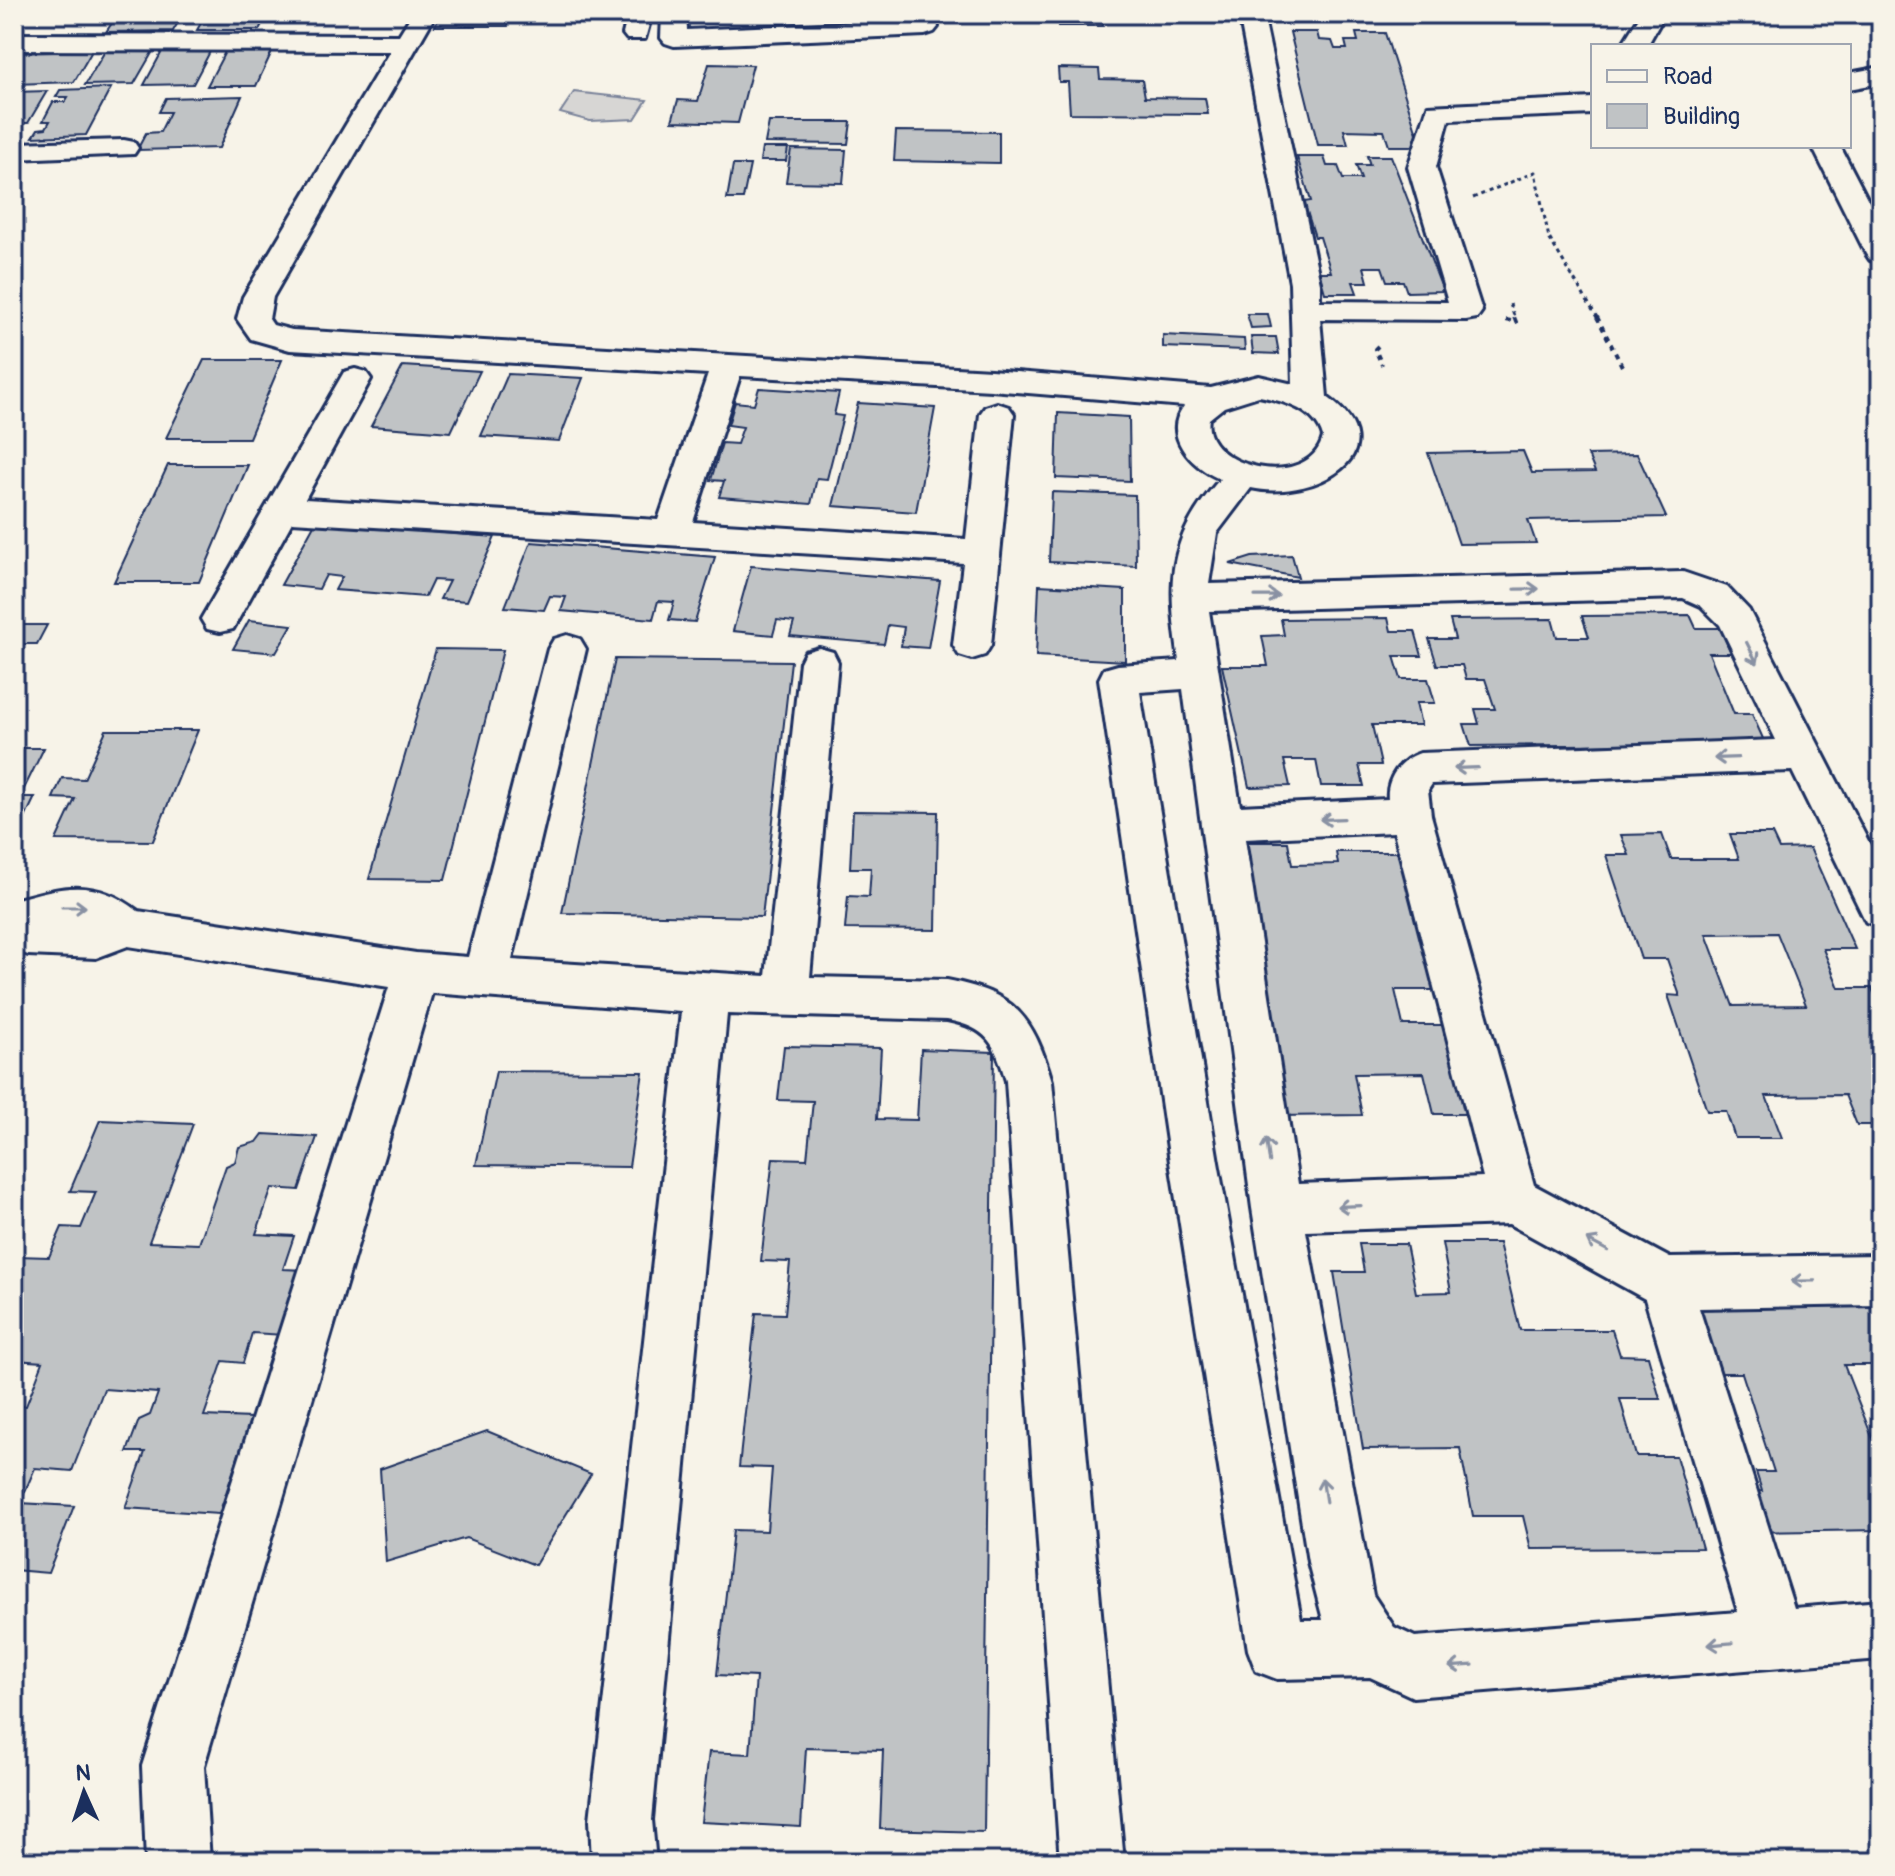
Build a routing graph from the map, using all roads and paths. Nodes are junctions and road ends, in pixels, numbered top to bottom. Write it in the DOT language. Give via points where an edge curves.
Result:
graph roads {
  1 [pos="424,14"];
  2 [pos="674,14"];
  3 [pos="924,14"];
  4 [pos="1251,14"];
  5 [pos="1653,14"];
  6 [pos="14,42"];
  7 [pos="409,43"];
  8 [pos="1635,44"];
  9 [pos="1881,75"];
  10 [pos="1851,81"];
  11 [pos="1591,106"];
  12 [pos="124,148"];
  13 [pos="1827,148"];
  14 [pos="14,151"];
  15 [pos="1473,213"];
  16 [pos="1881,254"];
  17 [pos="1509,299"];
  18 [pos="1304,310"];
  19 [pos="1466,311"];
  20 [pos="727,365"];
  21 [pos="1624,370"];
  22 [pos="355,379"];
  23 [pos="1209,398"];
  24 [pos="1311,401"];
  25 [pos="997,414"];
  26 [pos="1242,476"];
  27 [pos="284,510"];
  28 [pos="672,533"];
  29 [pos="980,552"];
  30 [pos="1189,598"];
  31 [pos="220,619"];
  32 [pos="972,645"];
  33 [pos="567,649"];
  34 [pos="819,662"];
  35 [pos="1199,674"];
  36 [pos="1804,755"];
  37 [pos="1410,815"];
  38 [pos="1221,823"];
  39 [pos="1881,909"];
  40 [pos="14,918"];
  41 [pos="416,972"];
  42 [pos="485,977"];
  43 [pos="706,994"];
  44 [pos="786,996"];
  45 [pos="1514,1200"];
  46 [pos="1277,1208"];
  47 [pos="1881,1280"];
  48 [pos="1666,1283"];
  49 [pos="1881,1630"];
  50 [pos="1775,1639"];
  51 [pos="1373,1648"];
  52 [pos="178,1862"];
  53 [pos="624,1862"];
  54 [pos="1092,1862"];
  1 -- 7 [label="street"];
  2 -- 3 [label="street" via="674,38 925,27"];
  4 -- 18 [label="street" via="1305,283"];
  5 -- 8 [label="street"];
  6 -- 7 [label="street"];
  7 -- 20 [label="street" via="258,297 253,319 262,332 305,341"];
  9 -- 10 [label="street"];
  11 -- 19 [label="street" via="1438,112 1422,167"];
  12 -- 14 [label="street"];
  13 -- 16 [label="street"];
  15 -- 21 [label="path" via="1473,197 1535,172 1549,238"];
  17 -- 19 [label="path" via="1516,322"];
  18 -- 19 [label="street"];
  18 -- 24 [label="street"];
  20 -- 23 [label="street"];
  20 -- 28 [label="street"];
  22 -- 27 [label="street"];
  23 -- 24 [label="street" via="1259,386"];
  23 -- 26 [label="street" via="1195,413 1191,430 1198,449 1216,465"];
  24 -- 26 [label="street" via="1330,416 1339,434 1330,460 1300,478"];
  25 -- 29 [label="street"];
  26 -- 30 [label="street" via="1199,533"];
  27 -- 28 [label="street"];
  27 -- 31 [label="street"];
  28 -- 29 [label="street"];
  29 -- 32 [label="street"];
  30 -- 35 [label="street"];
  30 -- 36 [label="street, one-way" via="1683,585 1709,591 1736,620"];
  33 -- 42 [label="street"];
  34 -- 44 [label="street"];
  35 -- 38 [label="street"];
  35 -- 51 [label="street" via="1118,679 1274,1634 1277,1650"];
  36 -- 37 [label="street, one-way" via="1420,769 1407,788"];
  36 -- 39 [label="street"];
  37 -- 38 [label="street, one-way"];
  37 -- 45 [label="street"];
  46 -- 38 [label="street, one-way"];
  40 -- 41 [label="street" via="28,936 96,939 128,928"];
  41 -- 42 [label="street"];
  41 -- 52 [label="street" via="173,1766"];
  42 -- 43 [label="street"];
  43 -- 44 [label="street"];
  43 -- 53 [label="street" via="621,1820"];
  44 -- 54 [label="street" via="973,1003 1003,1019 1020,1045 1029,1081"];
  45 -- 46 [label="street, one-way"];
  48 -- 45 [label="street, one-way"];
  51 -- 46 [label="street, one-way" via="1347,1607 1336,1562"];
  47 -- 48 [label="street, one-way"];
  48 -- 50 [label="street"];
  49 -- 50 [label="street"];
  50 -- 51 [label="street, one-way" via="1426,1667 1413,1667"];
}
